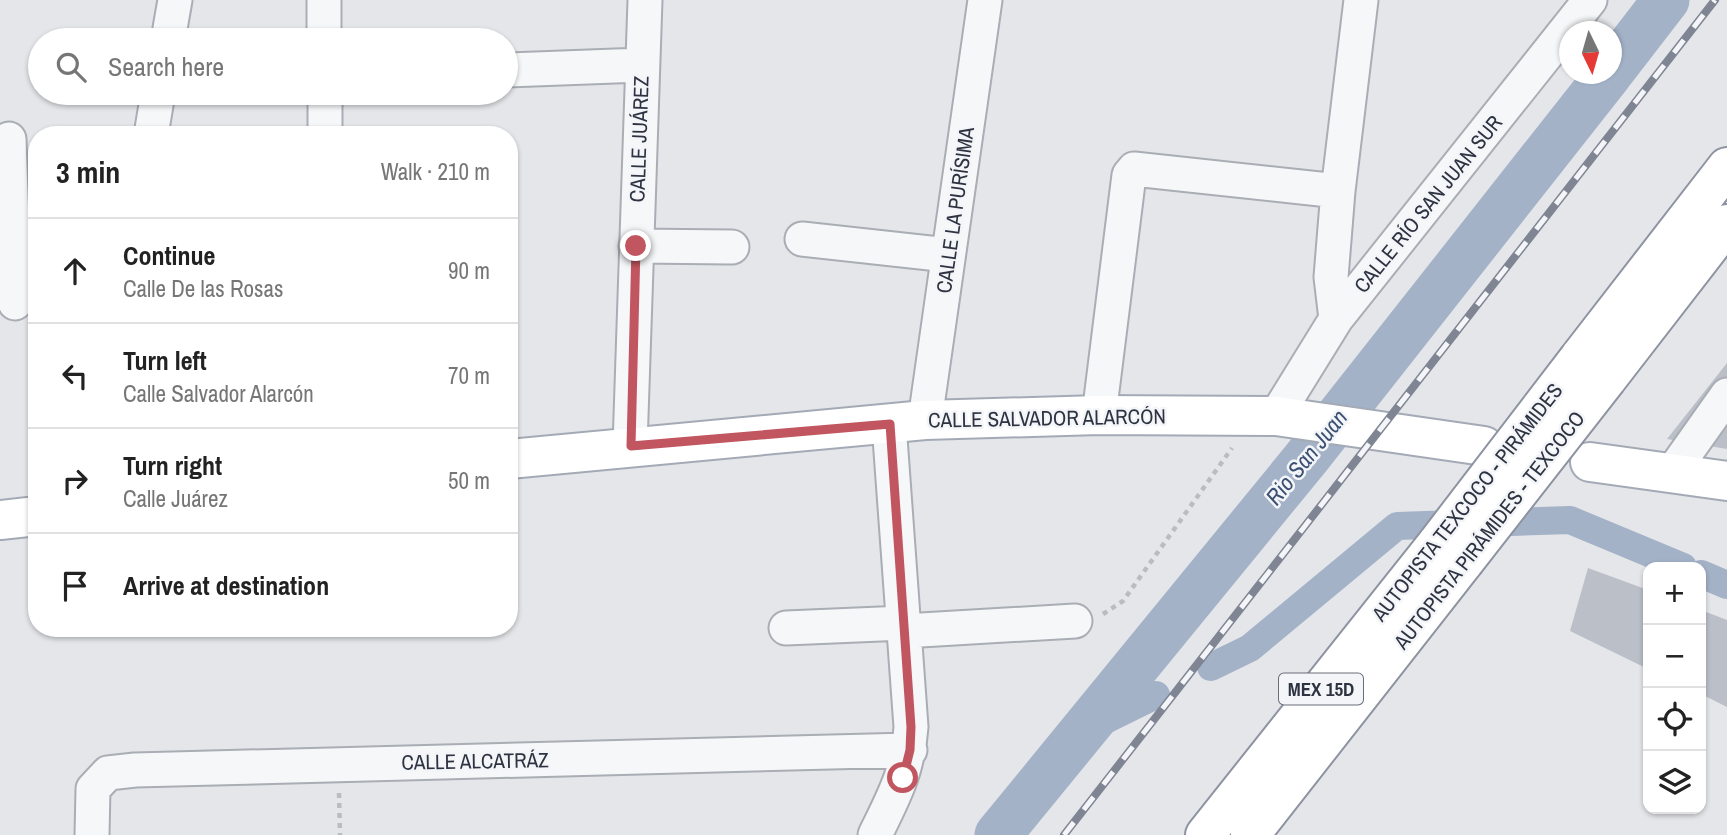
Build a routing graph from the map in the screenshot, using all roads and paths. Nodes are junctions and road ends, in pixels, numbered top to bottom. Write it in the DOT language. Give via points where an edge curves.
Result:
graph roads {
  1 [pos="175,0"];
  2 [pos="324,0"];
  3 [pos="645,0"];
  4 [pos="985,0"];
  5 [pos="1361,0"];
  6 [pos="1590,0"];
  7 [pos="170,28"];
  8 [pos="324,28"];
  9 [pos="642,65"];
  10 [pos="518,70"];
  11 [pos="156,105"];
  12 [pos="325,105"];
  13 [pos="152,126"];
  14 [pos="326,126"];
  15 [pos="9,139"];
  16 [pos="1727,167"];
  17 [pos="1338,191"];
  18 [pos="1727,224"];
  19 [pos="802,239"];
  20 [pos="636,246"];
  21 [pos="732,247"];
  22 [pos="948,255"];
  23 [pos="17,303"];
  24 [pos="1336,319"];
  25 [pos="1593,369"];
  26 [pos="1727,395"];
  27 [pos="1099,415"];
  28 [pos="1274,417"];
  29 [pos="907,422"];
  30 [pos="631,446"];
  31 [pos="1484,446"];
  32 [pos="518,457"];
  33 [pos="1590,462"];
  34 [pos="1671,474"];
  35 [pos="1727,481"];
  36 [pos="28,517"];
  37 [pos="0,520"];
  38 [pos="1451,552"];
  39 [pos="1075,621"];
  40 [pos="904,627"];
  41 [pos="786,628"];
  42 [pos="910,750"];
  43 [pos="338,764"];
  44 [pos="92,835"];
  45 [pos="340,835"];
  46 [pos="875,835"];
  47 [pos="1205,835"];
  48 [pos="1250,835"];
  1 -- 7 [label="street"];
  2 -- 8 [label="street"];
  3 -- 9 [label="street, CALLE JUÁREZ"];
  4 -- 22 [label="street, CALLE LA PURÍSIMA"];
  5 -- 17 [label="street"];
  6 -- 24 [label="street, CALLE RÍO SAN JUAN SUR"];
  9 -- 10 [label="street"];
  9 -- 20 [label="street, CALLE JUÁREZ"];
  11 -- 13 [label="street"];
  12 -- 14 [label="street"];
  15 -- 23 [label="street"];
  16 -- 25 [label="main road, MEX 15D"];
  17 -- 24 [label="street" via="1331,277"];
  17 -- 27 [label="street" via="1134,169 1129,175"];
  18 -- 25 [label="main road, AUTOPISTA PIRÁMIDES - TEXCOCO / MEX 15D"];
  19 -- 22 [label="street"];
  20 -- 21 [label="street"];
  20 -- 30 [label="street, CALLE JUÁREZ"];
  22 -- 29 [label="street, CALLE LA PURÍSIMA"];
  24 -- 28 [label="street, CALLE RÍO SAN JUAN SUR"];
  25 -- 38 [label="main road, AUTOPISTA PIRÁMIDES - TEXCOCO / MEX 15D, bridge"];
  26 -- 34 [label="street"];
  27 -- 28 [label="main road, CALLE SALVADOR ALARCÓN"];
  27 -- 29 [label="main road, CALLE SALVADOR ALARCÓN"];
  28 -- 31 [label="main road, CALLE SALVADOR ALARCÓN"];
  28 -- 39 [label="path" via="1123,601 1097,617"];
  29 -- 30 [label="main road, CALLE SALVADOR ALARCÓN"];
  29 -- 40 [label="street, CALLE LA PURÍSIMA"];
  30 -- 32 [label="main road, CALLE SALVADOR ALARCÓN"];
  33 -- 34 [label="main road"];
  34 -- 35 [label="main road"];
  36 -- 37 [label="main road"];
  38 -- 47 [label="main road, AUTOPISTA TEXCOCO - PIRÁMIDES / MEX 15D"];
  38 -- 48 [label="main road, AUTOPISTA PIRÁMIDES - TEXCOCO / MEX 15D"];
  39 -- 40 [label="street"];
  40 -- 41 [label="street"];
  40 -- 42 [label="street, CALLE LA PURÍSIMA"];
  42 -- 43 [label="street, CALLE ALCATRÁZ"];
  42 -- 46 [label="street, CALLE LA PURÍSIMA" via="903,778"];
  43 -- 44 [label="street, CALLE ALCATRÁZ" via="108,773 93,789"];
  43 -- 45 [label="path"];
}
